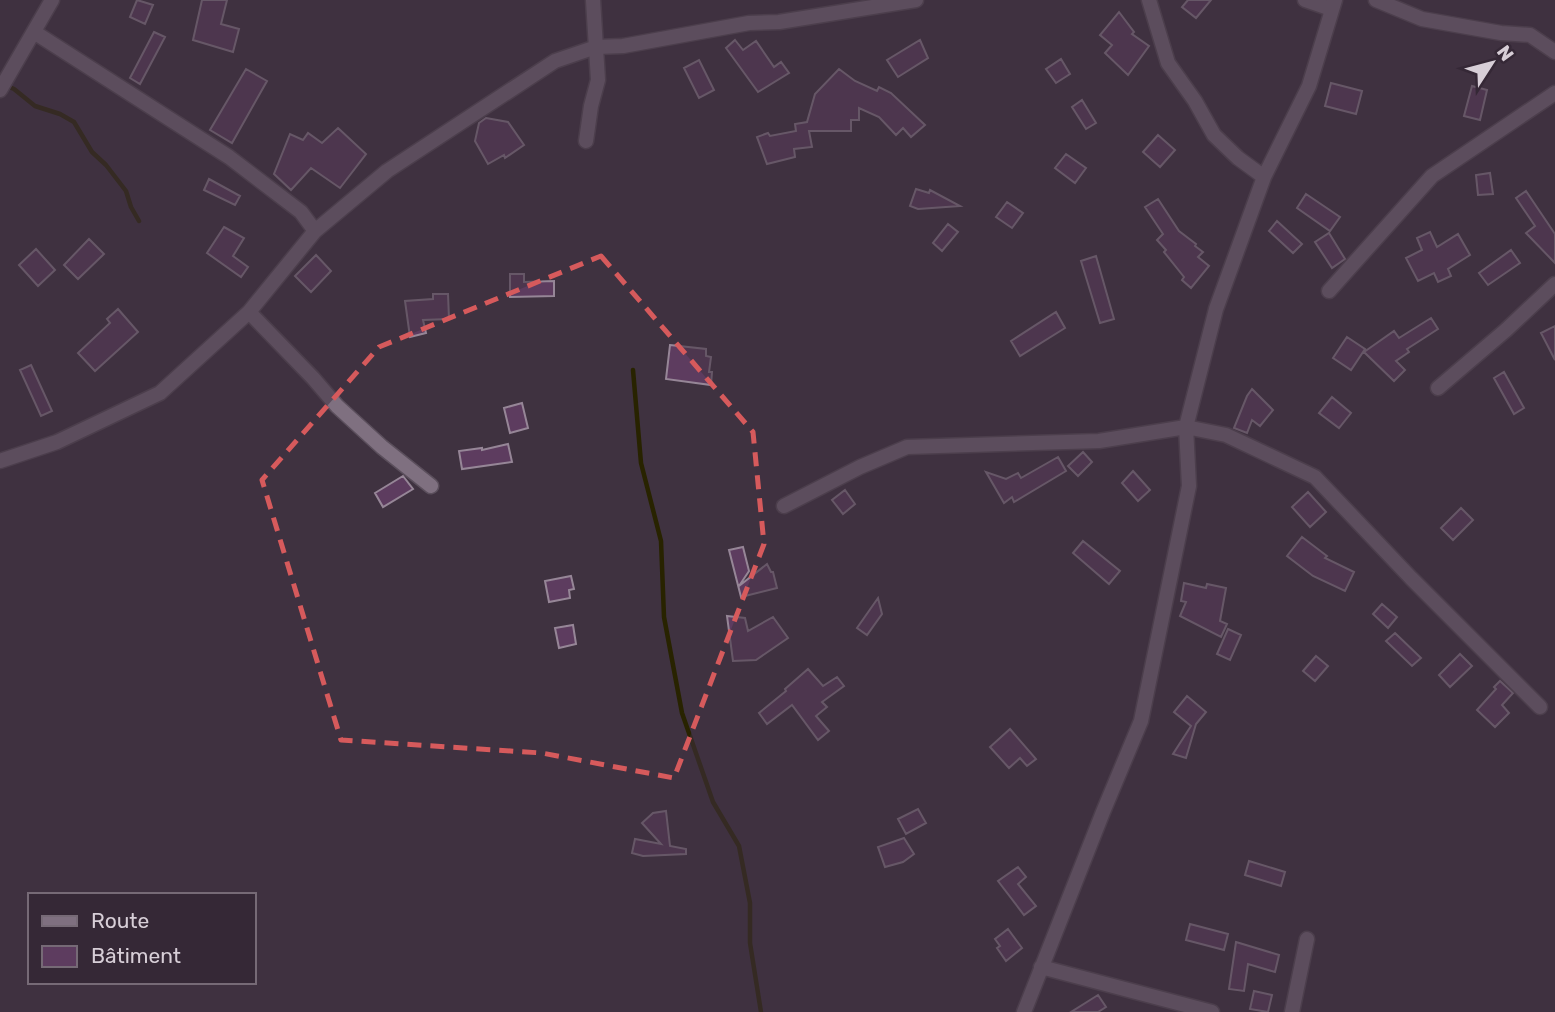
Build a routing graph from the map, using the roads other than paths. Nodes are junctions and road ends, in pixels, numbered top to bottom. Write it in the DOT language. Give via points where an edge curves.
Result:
graph roads {
  1 [pos="52,0"];
  2 [pos="593,0"];
  3 [pos="916,0"];
  4 [pos="1149,0"];
  5 [pos="1305,0"];
  6 [pos="1376,0"];
  7 [pos="1333,4"];
  8 [pos="34,32"];
  9 [pos="596,47"];
  10 [pos="1555,52"];
  11 [pos="3,86"];
  12 [pos="1555,93"];
  13 [pos="586,141"];
  14 [pos="1264,177"];
  15 [pos="315,231"];
  16 [pos="1555,284"];
  17 [pos="1329,291"];
  18 [pos="249,312"];
  19 [pos="1438,388"];
  20 [pos="1186,427"];
  21 [pos="0,461"];
  22 [pos="431,486"];
  23 [pos="784,506"];
  24 [pos="1540,707"];
  25 [pos="1307,939"];
  26 [pos="1041,967"];
  27 [pos="1024,1012"];
  28 [pos="1212,1012"];
  29 [pos="1292,1012"];
  1 -- 8 [label="street"];
  2 -- 9 [label="street"];
  3 -- 9 [label="street"];
  4 -- 14 [label="street" via="1168,63 1213,135"];
  5 -- 7 [label="street"];
  6 -- 10 [label="street" via="1422,19 1530,35"];
  7 -- 14 [label="street" via="1309,86"];
  8 -- 11 [label="street"];
  8 -- 15 [label="street" via="229,157 300,212"];
  9 -- 13 [label="street" via="598,80"];
  9 -- 15 [label="street" via="555,61 387,171"];
  12 -- 17 [label="street" via="1432,176"];
  14 -- 20 [label="street" via="1216,309"];
  15 -- 18 [label="street"];
  16 -- 19 [label="street"];
  18 -- 21 [label="street" via="160,393 57,442"];
  18 -- 22 [label="street" via="337,407"];
  20 -- 23 [label="street" via="1099,441 908,447"];
  20 -- 24 [label="street" via="1226,435 1315,477"];
  20 -- 26 [label="street" via="1189,486 1141,721"];
  25 -- 29 [label="street"];
  26 -- 27 [label="street"];
  26 -- 28 [label="street"];
}
